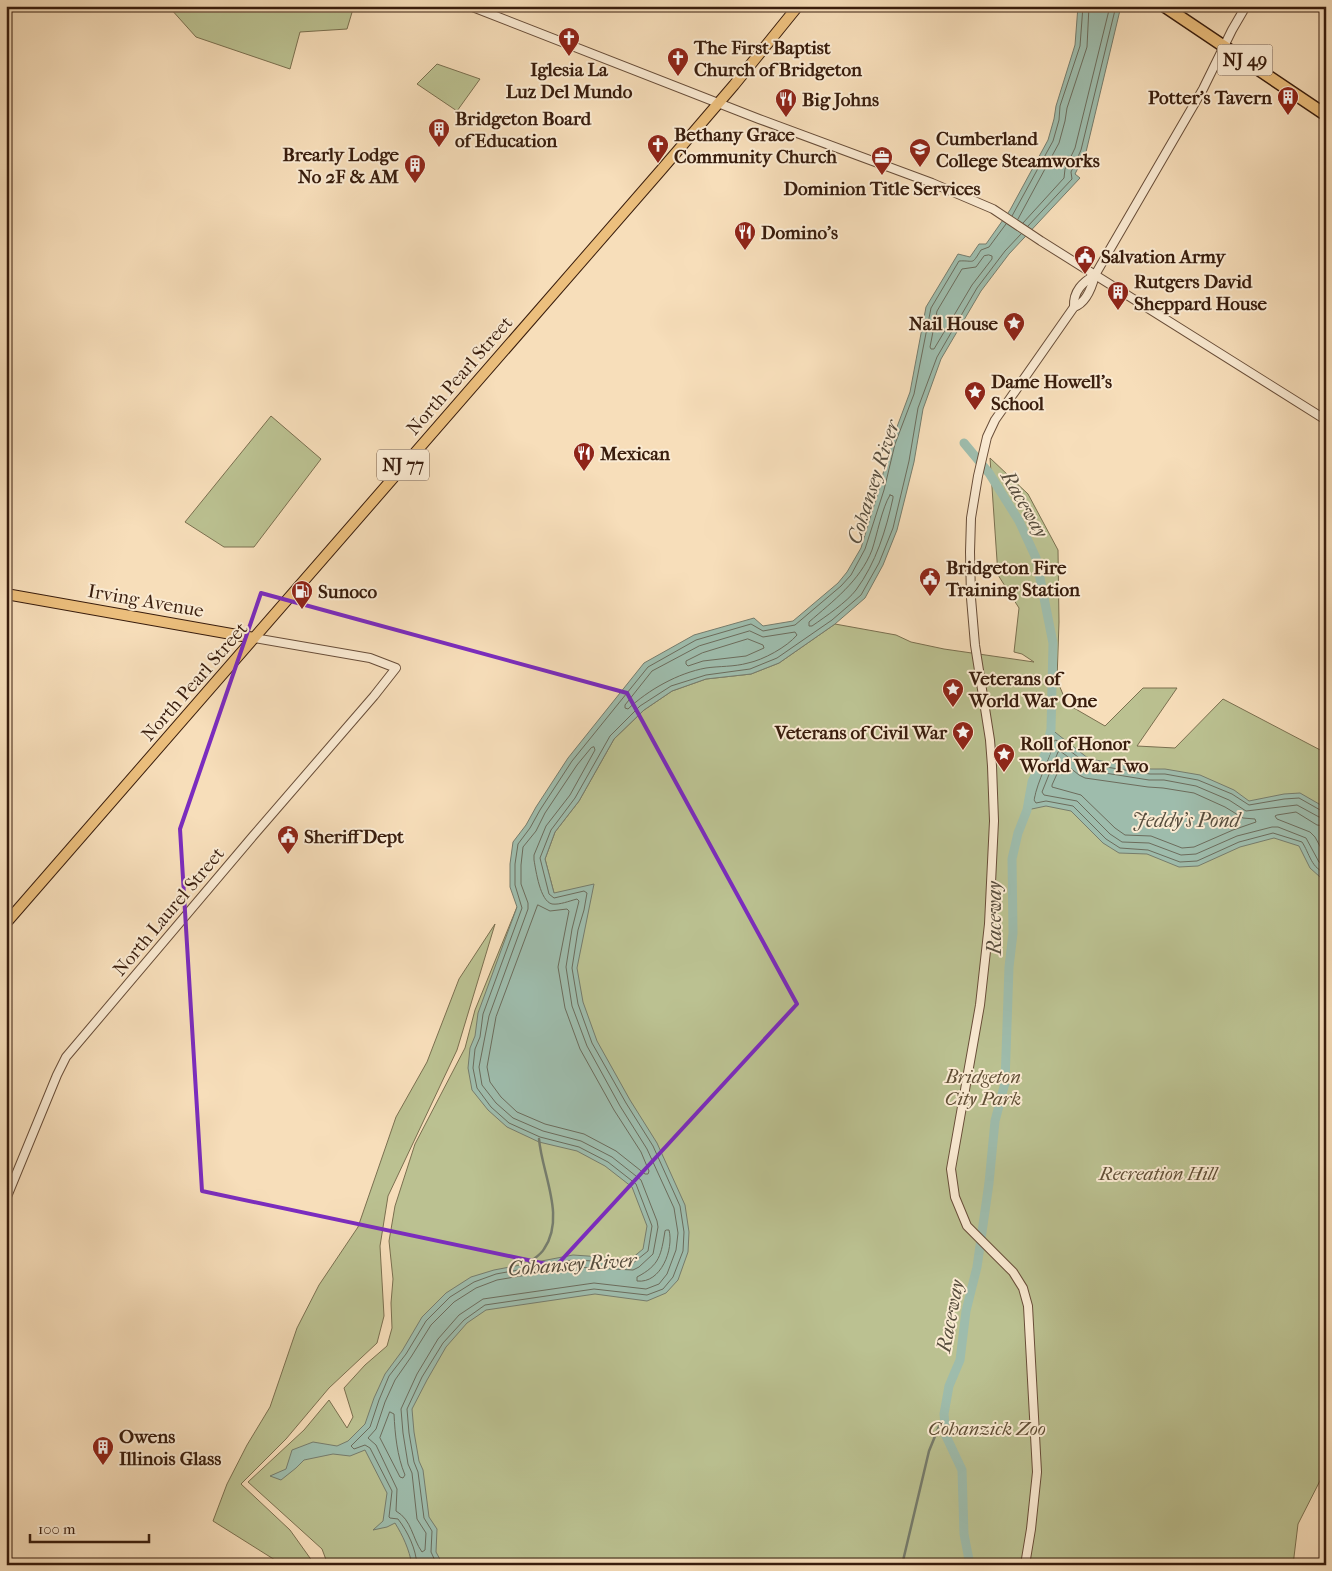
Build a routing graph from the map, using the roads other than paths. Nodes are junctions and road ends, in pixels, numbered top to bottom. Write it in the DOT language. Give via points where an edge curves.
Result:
graph roads {
  1 [pos="470,6"];
  2 [pos="798,6"];
  3 [pos="1164,6"];
  4 [pos="1246,6"];
  5 [pos="1224,46"];
  6 [pos="718,103"];
  7 [pos="1326,115"];
  8 [pos="1096,275"];
  9 [pos="1326,420"];
  10 [pos="6,594"];
  11 [pos="254,638"];
  12 [pos="396,668"];
  13 [pos="6,923"];
  14 [pos="6,1199"];
  15 [pos="1026,1565"];
  1 -- 6 [label="street"];
  2 -- 6 [label="main road, North Pearl Street / NJ 77"];
  3 -- 5 [label="highway, NJ 49"];
  4 -- 5 [label="street"];
  5 -- 7 [label="highway, NJ 49"];
  5 -- 8 [label="street"];
  6 -- 8 [label="street" via="975,200"];
  6 -- 11 [label="main road, North Pearl Street / NJ 77"];
  8 -- 9 [label="street"];
  8 -- 15 [label="street" via="1080,305 1074,307 995,420 982,457 970,535 971,598 990,740 994,821 989,924 980,1005 951,1169 955,1197 967,1226 1013,1272 1023,1288 1028,1306 1037,1457"];
  10 -- 11 [label="main road, Irving Avenue"];
  11 -- 12 [label="street, Irving Avenue" via="370,658"];
  11 -- 13 [label="main road, North Pearl Street / NJ 77"];
  12 -- 14 [label="street, North Laurel Street" via="66,1057"];
}
